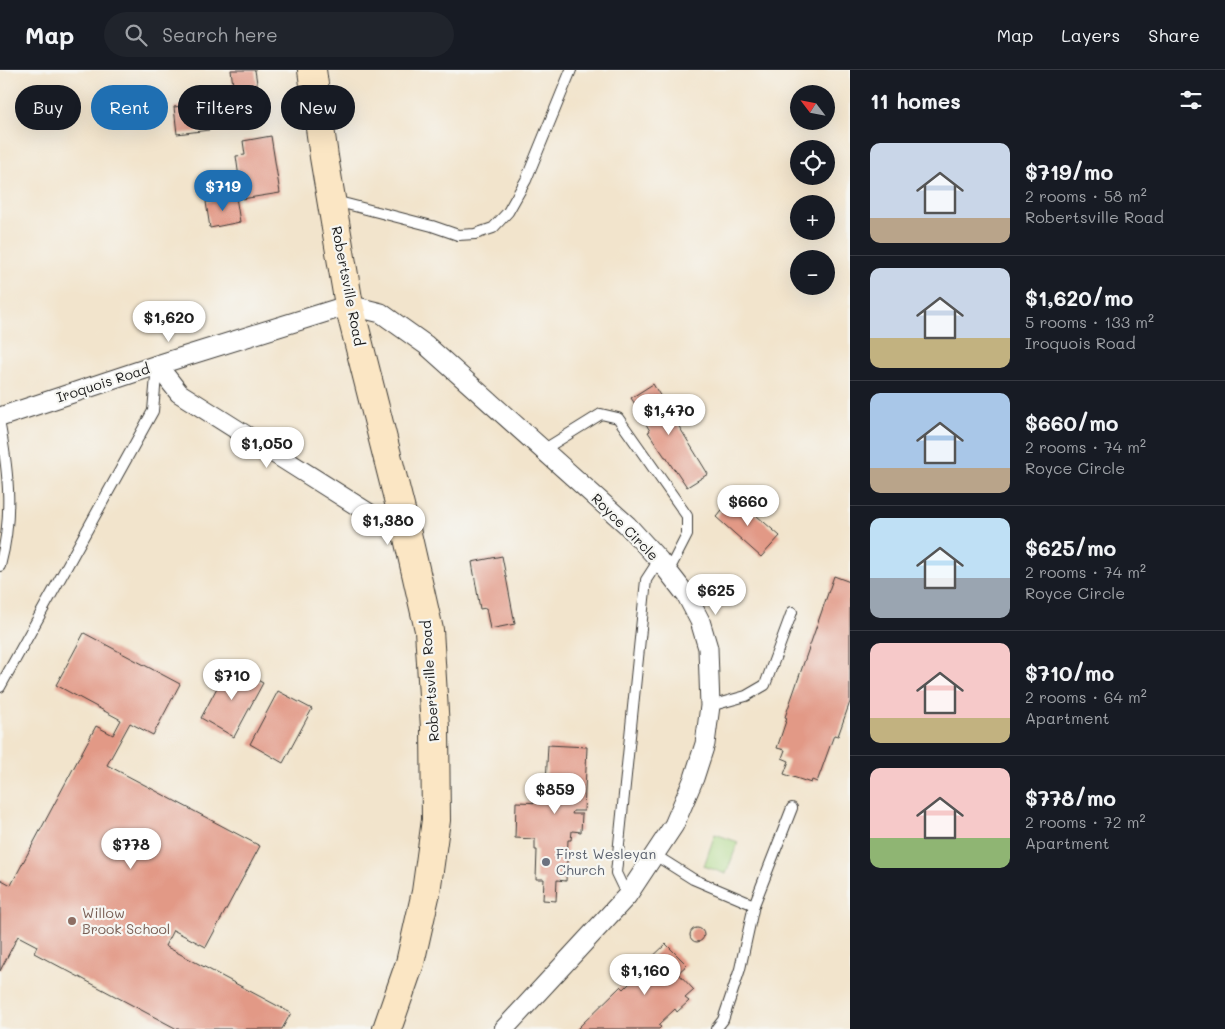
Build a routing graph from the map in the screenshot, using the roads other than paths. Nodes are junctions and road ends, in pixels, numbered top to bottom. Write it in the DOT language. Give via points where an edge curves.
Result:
graph roads {
  1 [pos="312,70"];
  2 [pos="572,70"];
  3 [pos="331,200"];
  4 [pos="349,306"];
  5 [pos="157,364"];
  6 [pos="0,417"];
  7 [pos="0,426"];
  8 [pos="543,450"];
  9 [pos="408,538"];
  10 [pos="0,566"];
  11 [pos="663,566"];
  12 [pos="792,612"];
  13 [pos="0,687"];
  14 [pos="710,706"];
  15 [pos="792,808"];
  16 [pos="654,855"];
  17 [pos="627,896"];
  18 [pos="754,906"];
  19 [pos="387,1029"];
  20 [pos="504,1029"];
  21 [pos="716,1029"];
  1 -- 3 [label="street, Robertsville Road"];
  2 -- 3 [label="lane" via="526,180 508,212 492,228 458,235"];
  3 -- 4 [label="street, Robertsville Road"];
  4 -- 5 [label="street, Iroquois Road"];
  4 -- 8 [label="street, Royce Circle" via="381,313 426,345"];
  4 -- 9 [label="street, Robertsville Road"];
  5 -- 6 [label="street, Iroquois Road"];
  5 -- 9 [label="street" via="178,393"];
  5 -- 13 [label="lane" via="153,411"];
  7 -- 10 [label="lane" via="7,465 9,507"];
  8 -- 11 [label="street, Royce Circle" via="627,525"];
  8 -- 11 [label="lane" via="601,414 618,418 687,516 687,535"];
  9 -- 19 [label="street, Robertsville Road" via="429,630 436,820 426,892 410,963"];
  11 -- 14 [label="street, Royce Circle" via="687,596 700,621 708,648"];
  11 -- 17 [label="lane" via="646,580 616,873"];
  12 -- 14 [label="lane" via="765,685 746,696"];
  14 -- 16 [label="street, Royce Circle" via="705,744 694,778 674,825"];
  15 -- 18 [label="lane"];
  16 -- 17 [label="street, Royce Circle"];
  16 -- 18 [label="lane" via="693,879"];
  17 -- 20 [label="street, Royce Circle"];
  18 -- 21 [label="lane" via="740,969 723,1020"];
}
